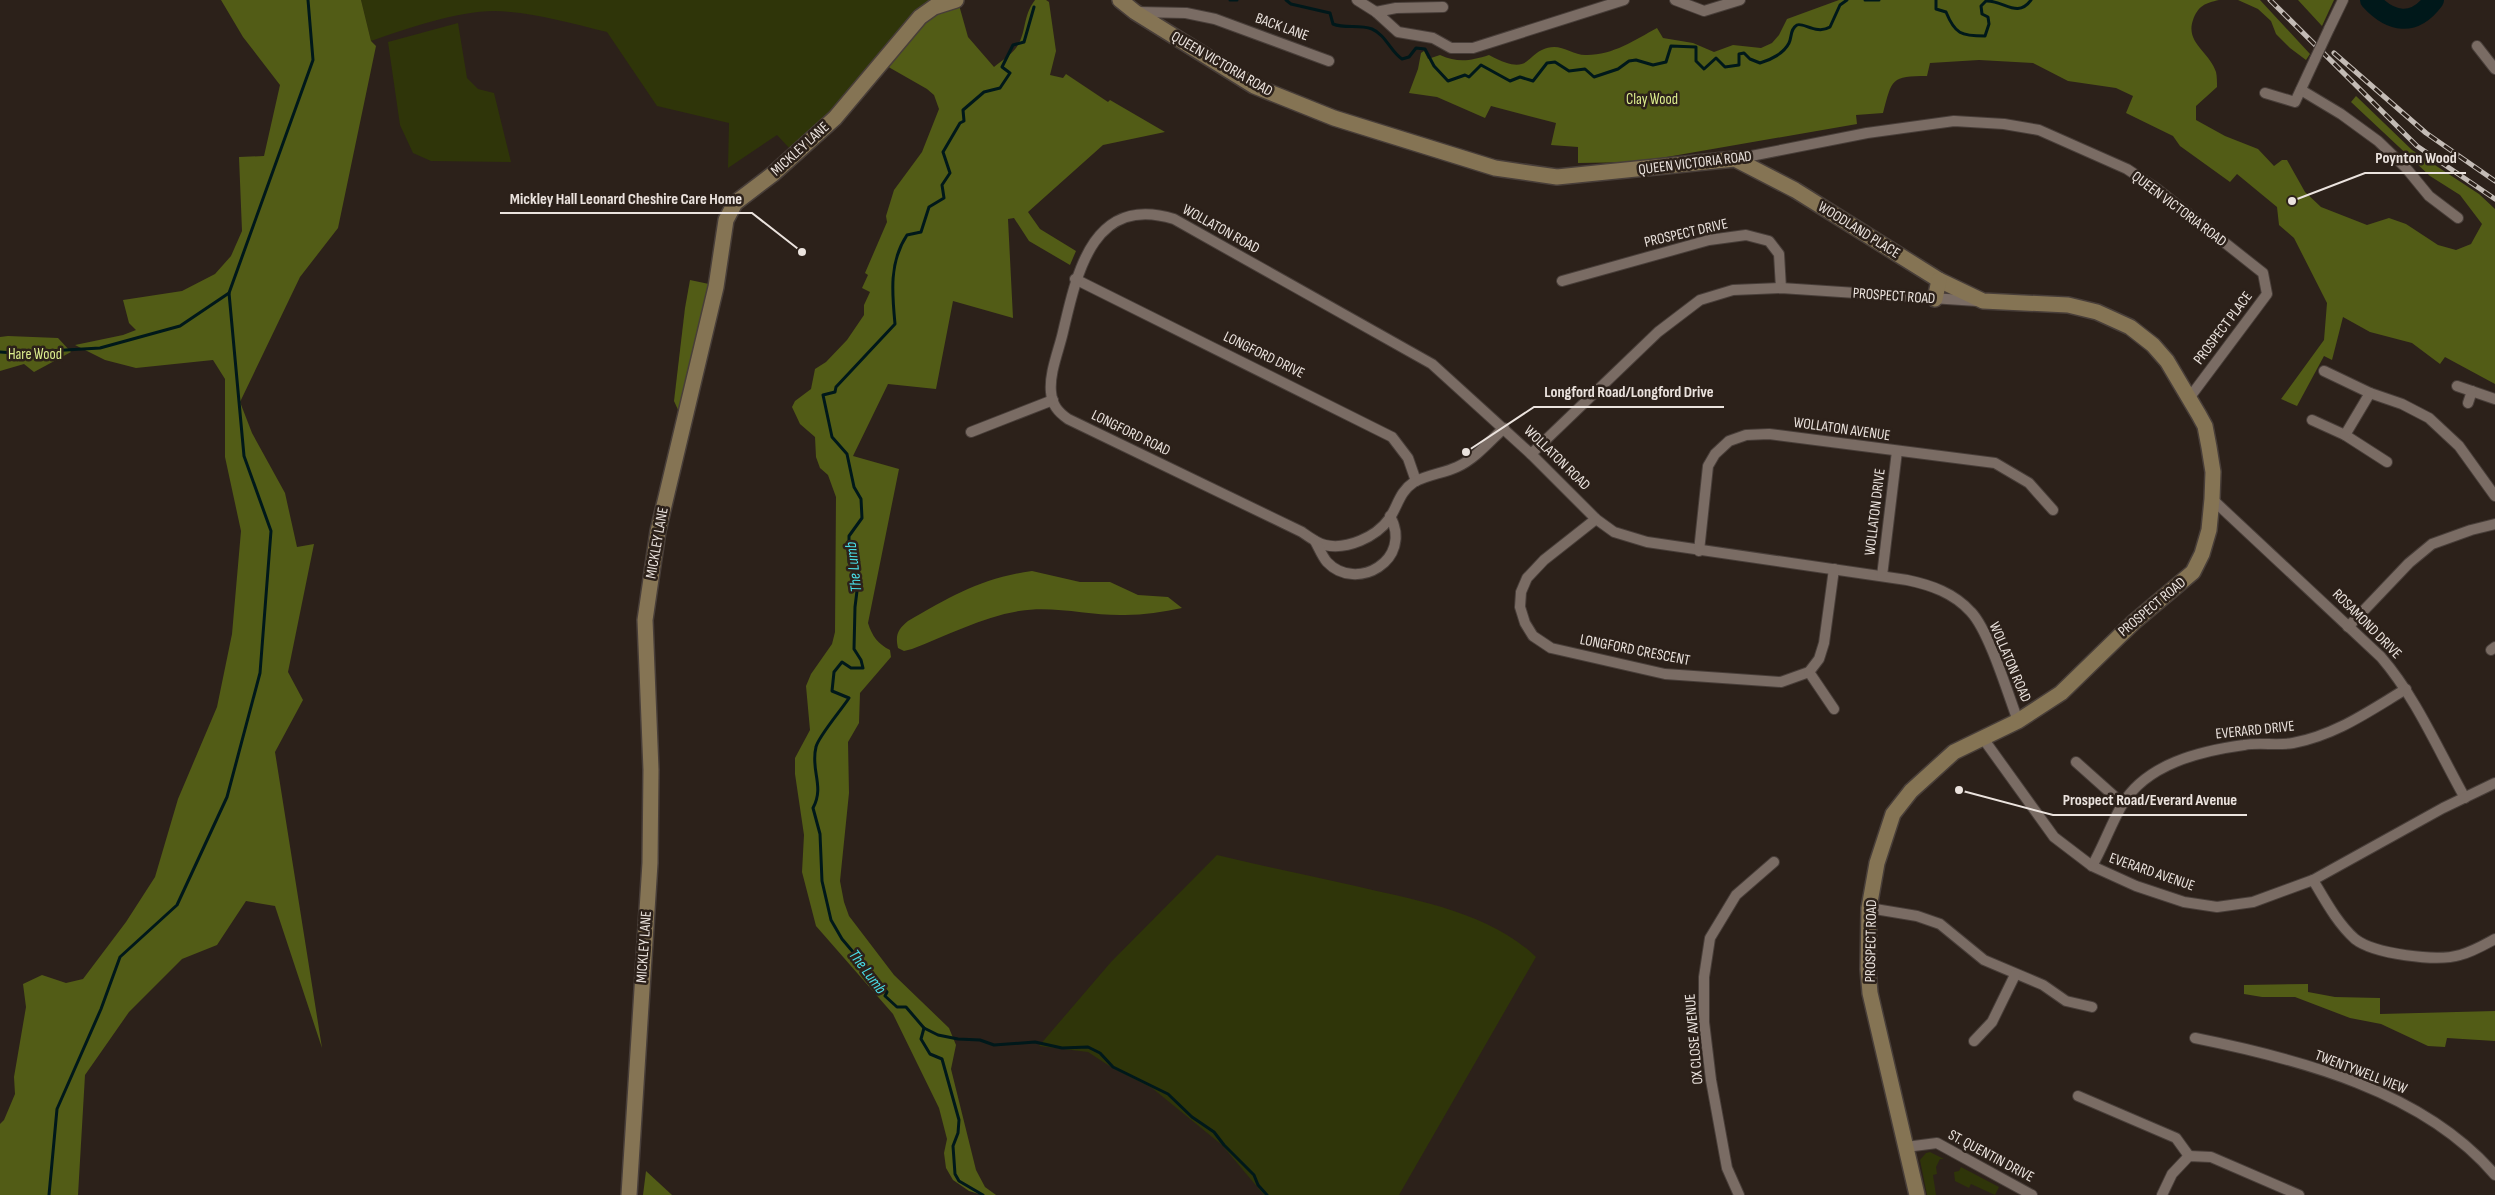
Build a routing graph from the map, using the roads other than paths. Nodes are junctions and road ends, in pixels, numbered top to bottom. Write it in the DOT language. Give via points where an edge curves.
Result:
graph roads {
  1 [pos="956,0"];
  2 [pos="1120,0"];
  3 [pos="1357,0"];
  4 [pos="1624,0"];
  5 [pos="1676,0"];
  6 [pos="1740,0"];
  7 [pos="2342,2"];
  8 [pos="1443,7"];
  9 [pos="1135,12"];
  10 [pos="1376,12"];
  11 [pos="2477,46"];
  12 [pos="1329,61"];
  13 [pos="2495,69"];
  14 [pos="2301,90"];
  15 [pos="2265,93"];
  16 [pos="1735,160"];
  17 [pos="2458,218"];
  18 [pos="2263,273"];
  19 [pos="1076,279"];
  20 [pos="1939,280"];
  21 [pos="1562,281"];
  22 [pos="1781,288"];
  23 [pos="1935,299"];
  24 [pos="1983,301"];
  25 [pos="2324,371"];
  26 [pos="2457,386"];
  27 [pos="2472,392"];
  28 [pos="2370,393"];
  29 [pos="2190,398"];
  30 [pos="2495,399"];
  31 [pos="1052,400"];
  32 [pos="2468,403"];
  33 [pos="2312,420"];
  34 [pos="1504,428"];
  35 [pos="971,432"];
  36 [pos="2345,435"];
  37 [pos="1897,451"];
  38 [pos="1532,454"];
  39 [pos="2387,462"];
  40 [pos="1416,481"];
  41 [pos="2495,496"];
  42 [pos="2212,499"];
  43 [pos="2053,510"];
  44 [pos="1390,516"];
  45 [pos="1596,518"];
  46 [pos="2495,524"];
  47 [pos="1315,540"];
  48 [pos="1699,551"];
  49 [pos="1834,569"];
  50 [pos="1882,576"];
  51 [pos="2348,627"];
  52 [pos="1809,672"];
  53 [pos="2406,689"];
  54 [pos="1834,709"];
  55 [pos="2018,721"];
  56 [pos="1982,736"];
  57 [pos="2076,762"];
  58 [pos="2495,783"];
  59 [pos="2465,798"];
  60 [pos="2122,804"];
  61 [pos="1767,863"];
  62 [pos="2092,866"];
  63 [pos="2313,880"];
  64 [pos="1869,908"];
  65 [pos="2495,939"];
  66 [pos="2015,975"];
  67 [pos="2092,1006"];
  68 [pos="2195,1038"];
  69 [pos="1974,1041"];
  70 [pos="2078,1096"];
  71 [pos="1906,1147"];
  72 [pos="2189,1156"];
  73 [pos="2495,1175"];
  74 [pos="629,1195"];
  75 [pos="1739,1195"];
  76 [pos="1917,1195"];
  77 [pos="2032,1195"];
  78 [pos="2162,1195"];
  79 [pos="2299,1195"];
  1 -- 74 [label="street, MICKLEY LANE" via="920,17 835,118 735,203 726,220 716,287 660,521 648,590 650,863"];
  2 -- 9 [label="street, QUEEN VICTORIA ROAD"];
  3 -- 10 [label="street"];
  4 -- 10 [label="street" via="1458,50 1433,38 1398,32"];
  5 -- 6 [label="street" via="1704,11"];
  7 -- 14 [label="street, bridge"];
  8 -- 10 [label="street" via="1396,8"];
  9 -- 12 [label="street, BACK LANE" via="1186,13 1215,19"];
  9 -- 16 [label="street, QUEEN VICTORIA ROAD" via="1263,90 1334,118 1495,168 1557,177"];
  11 -- 13 [label="street"];
  14 -- 15 [label="street" via="2294,102"];
  14 -- 17 [label="street" via="2378,141 2429,196"];
  16 -- 18 [label="street, QUEEN VICTORIA ROAD" via="1867,133 1954,121 2039,130 2127,169"];
  16 -- 20 [label="street, WOODLAND PLACE" via="1795,190"];
  18 -- 29 [label="street, PROSPECT PLACE" via="2267,294"];
  19 -- 31 [label="street" via="1051,384"];
  19 -- 34 [label="street, WOLLATON ROAD" via="1083,259 1117,220 1141,214 1174,219 1432,364"];
  19 -- 40 [label="street, LONGFORD DRIVE" via="1392,436 1408,458"];
  20 -- 23 [label="street"];
  20 -- 24 [label="street, WOODLAND PLACE"];
  21 -- 22 [label="street, PROSPECT DRIVE" via="1709,240 1746,235 1769,242 1779,254"];
  22 -- 23 [label="street, PROSPECT ROAD"];
  22 -- 38 [label="street, PROSPECT ROAD" via="1733,290 1700,300 1658,332"];
  23 -- 24 [label="street, PROSPECT ROAD"];
  24 -- 29 [label="street, PROSPECT ROAD" via="2068,305 2114,318 2152,345"];
  25 -- 28 [label="street"];
  26 -- 27 [label="street"];
  27 -- 30 [label="street"];
  27 -- 32 [label="street"];
  28 -- 36 [label="street"];
  28 -- 41 [label="street" via="2429,418 2459,446"];
  29 -- 42 [label="street, PROSPECT ROAD" via="2204,426 2209,447 2213,472"];
  31 -- 35 [label="street"];
  31 -- 47 [label="street, LONGFORD ROAD" via="1068,419"];
  33 -- 36 [label="street"];
  34 -- 38 [label="street, WOLLATON ROAD"];
  34 -- 40 [label="street, LONGFORD ROAD" via="1460,466"];
  36 -- 39 [label="street"];
  37 -- 43 [label="street, WOLLATON AVENUE" via="1995,463 2029,483"];
  37 -- 48 [label="street, WOLLATON AVENUE" via="1769,434 1746,435 1730,441 1715,454 1708,466"];
  37 -- 50 [label="street, WOLLATON DRIVE"];
  38 -- 45 [label="street, WOLLATON ROAD"];
  40 -- 44 [label="street, LONGFORD ROAD" via="1400,494"];
  42 -- 51 [label="street, ROSAMOND DRIVE"];
  42 -- 55 [label="street, PROSPECT ROAD" via="2207,538 2193,572 2123,632 2060,693"];
  44 -- 47 [label="street, LONGFORD ROAD" via="1373,534 1346,544 1333,546"];
  44 -- 47 [label="street" via="1396,528 1394,551 1389,560 1373,570 1356,573 1335,568 1328,563"];
  45 -- 48 [label="street, WOLLATON ROAD" via="1614,532 1631,538"];
  45 -- 52 [label="street, LONGFORD CRESCENT" via="1527,578 1521,592 1520,607 1533,636 1551,648 1664,674 1781,682"];
  46 -- 51 [label="street" via="2432,544 2408,563"];
  48 -- 49 [label="street, WOLLATON ROAD"];
  49 -- 50 [label="street, WOLLATON ROAD"];
  49 -- 52 [label="street" via="1824,643"];
  50 -- 55 [label="street, WOLLATON ROAD" via="1932,585 1972,612 1986,636"];
  51 -- 53 [label="street, ROSAMOND DRIVE" via="2381,657"];
  52 -- 54 [label="street"];
  53 -- 59 [label="street, ROSAMOND DRIVE"];
  53 -- 60 [label="street, EVERARD DRIVE" via="2330,733 2292,743 2218,748 2177,760 2145,779"];
  55 -- 56 [label="street, PROSPECT ROAD"];
  56 -- 62 [label="street, EVERARD AVENUE" via="2054,837"];
  56 -- 64 [label="street, PROSPECT ROAD" via="1954,752 1893,814 1877,863"];
  57 -- 60 [label="street"];
  58 -- 59 [label="street, EVERARD AVENUE"];
  59 -- 63 [label="street, EVERARD AVENUE"];
  60 -- 62 [label="street, EVERARD DRIVE"];
  61 -- 75 [label="street, OX CLOSE AVENUE" via="1736,895 1710,938 1704,977 1704,1022 1727,1168"];
  62 -- 63 [label="street, EVERARD AVENUE" via="2136,886 2217,907 2253,902"];
  63 -- 65 [label="street" via="2329,909 2356,940 2386,952 2418,957 2459,956"];
  64 -- 66 [label="street" via="1917,916 1940,924 1984,960"];
  64 -- 71 [label="street, PROSPECT ROAD" via="1870,993"];
  66 -- 67 [label="street" via="2043,985 2066,1001"];
  66 -- 69 [label="street" via="1992,1022"];
  68 -- 73 [label="street, TWENTYWELL VIEW" via="2298,1064 2391,1098 2424,1114 2461,1141"];
  70 -- 72 [label="street" via="2176,1138"];
  71 -- 76 [label="street, PROSPECT ROAD"];
  71 -- 77 [label="street, ST. QUENTIN DRIVE" via="1937,1143"];
  72 -- 78 [label="street" via="2172,1174"];
  72 -- 79 [label="street" via="2211,1157"];
}
